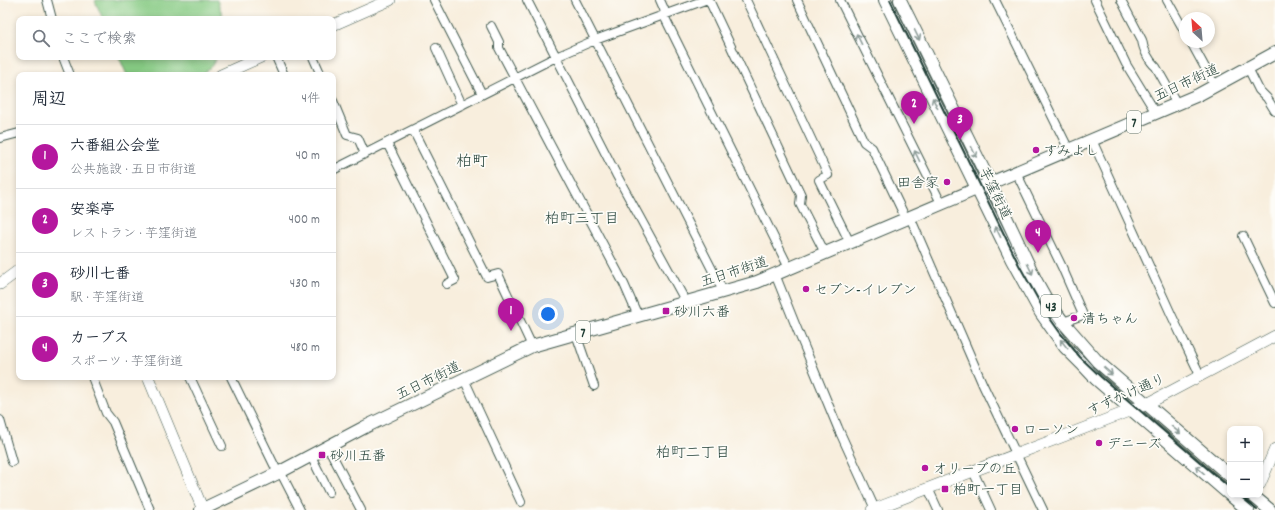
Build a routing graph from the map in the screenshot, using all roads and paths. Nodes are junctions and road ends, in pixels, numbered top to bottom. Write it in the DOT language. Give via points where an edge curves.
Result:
graph roads {
  1 [pos="46,0"];
  2 [pos="390,0"];
  3 [pos="434,0"];
  4 [pos="527,0"];
  5 [pos="575,0"];
  6 [pos="660,0"];
  7 [pos="705,0"];
  8 [pos="709,0"];
  9 [pos="746,0"];
  10 [pos="797,0"];
  11 [pos="840,0"];
  12 [pos="885,0"];
  13 [pos="900,0"];
  14 [pos="996,0"];
  15 [pos="1095,0"];
  16 [pos="1121,0"];
  17 [pos="1167,0"];
  18 [pos="666,15"];
  19 [pos="51,16"];
  20 [pos="1179,21"];
  21 [pos="336,24"];
  22 [pos="491,26"];
  23 [pos="595,40"];
  24 [pos="436,48"];
  25 [pos="1194,48"];
  26 [pos="1275,53"];
  27 [pos="556,57"];
  28 [pos="64,60"];
  29 [pos="254,60"];
  30 [pos="277,60"];
  31 [pos="314,60"];
  32 [pos="1248,68"];
  33 [pos="69,72"];
  34 [pos="228,72"];
  35 [pos="283,72"];
  36 [pos="320,72"];
  37 [pos="514,78"];
  38 [pos="1215,86"];
  39 [pos="482,94"];
  40 [pos="1176,104"];
  41 [pos="462,105"];
  42 [pos="336,108"];
  43 [pos="1275,111"];
  44 [pos="1156,113"];
  45 [pos="413,130"];
  46 [pos="16,134"];
  47 [pos="0,138"];
  48 [pos="1092,140"];
  49 [pos="387,143"];
  50 [pos="1069,150"];
  51 [pos="365,154"];
  52 [pos="336,168"];
  53 [pos="1016,172"];
  54 [pos="990,183"];
  55 [pos="977,188"];
  56 [pos="941,203"];
  57 [pos="908,218"];
  58 [pos="1244,236"];
  59 [pos="850,243"];
  60 [pos="825,253"];
  61 [pos="789,268"];
  62 [pos="16,272"];
  63 [pos="775,274"];
  64 [pos="0,284"];
  65 [pos="447,284"];
  66 [pos="723,291"];
  67 [pos="686,302"];
  68 [pos="1275,302"];
  69 [pos="638,316"];
  70 [pos="1063,322"];
  71 [pos="576,334"];
  72 [pos="1275,336"];
  73 [pos="532,346"];
  74 [pos="1200,375"];
  75 [pos="464,379"];
  76 [pos="93,380"];
  77 [pos="149,380"];
  78 [pos="191,380"];
  79 [pos="232,380"];
  80 [pos="594,386"];
  81 [pos="1147,404"];
  82 [pos="1132,410"];
  83 [pos="0,420"];
  84 [pos="222,446"];
  85 [pos="328,447"];
  86 [pos="1275,449"];
  87 [pos="1016,454"];
  88 [pos="311,456"];
  89 [pos="12,462"];
  90 [pos="973,471"];
  91 [pos="278,473"];
  92 [pos="1227,473"];
  93 [pos="1263,477"];
  94 [pos="928,488"];
  95 [pos="329,492"];
  96 [pos="1227,492"];
  97 [pos="1233,498"];
  98 [pos="1253,498"];
  99 [pos="1256,498"];
  100 [pos="520,502"];
  101 [pos="873,509"];
  102 [pos="1245,509"];
  103 [pos="150,510"];
  104 [pos="202,510"];
  105 [pos="300,510"];
  106 [pos="360,510"];
  107 [pos="938,510"];
  108 [pos="991,510"];
  109 [pos="1043,510"];
  110 [pos="1270,510"];
  1 -- 19 [label="street"];
  2 -- 21 [label="street"];
  3 -- 39 [label="street"];
  4 -- 27 [label="street"];
  5 -- 23 [label="street"];
  6 -- 18 [label="street"];
  7 -- 18 [label="street"];
  8 -- 60 [label="street" via="801,195 800,204"];
  9 -- 59 [label="street" via="828,175 819,180"];
  10 -- 57 [label="street" via="864,142 872,148"];
  56 -- 11 [label="street, one-way"];
  55 -- 12 [label="main road, 芋窪街道 / 43, one-way"];
  13 -- 54 [label="main road, 芋窪街道 / 43, one-way"];
  14 -- 50 [label="street"];
  15 -- 44 [label="street" via="1126,64"];
  16 -- 40 [label="street" via="1152,64"];
  17 -- 20 [label="street"];
  18 -- 23 [label="street"];
  18 -- 61 [label="street" via="666,20"];
  22 -- 37 [label="street"];
  23 -- 27 [label="street"];
  23 -- 66 [label="street"];
  24 -- 41 [label="street"];
  25 -- 38 [label="street"];
  26 -- 32 [label="main road, 五日市街道 / 7"];
  27 -- 37 [label="street"];
  27 -- 67 [label="street"];
  28 -- 33 [label="street"];
  29 -- 34 [label="street"];
  30 -- 35 [label="street"];
  31 -- 36 [label="street"];
  32 -- 38 [label="main road, 五日市街道 / 7"];
  32 -- 43 [label="street" via="1259,90"];
  37 -- 39 [label="street"];
  37 -- 69 [label="street" via="624,284"];
  38 -- 40 [label="main road, 五日市街道 / 7"];
  39 -- 41 [label="street"];
  40 -- 44 [label="main road, 五日市街道 / 7"];
  41 -- 45 [label="street"];
  42 -- 51 [label="street" via="347,134 358,138"];
  44 -- 48 [label="main road, 五日市街道 / 7"];
  45 -- 49 [label="street"];
  45 -- 73 [label="street" via="487,277 498,274"];
  46 -- 47 [label="street"];
  48 -- 50 [label="main road, 五日市街道 / 7"];
  48 -- 74 [label="street"];
  49 -- 51 [label="street"];
  49 -- 65 [label="street" via="455,280"];
  50 -- 53 [label="main road, 五日市街道 / 7"];
  51 -- 52 [label="street"];
  53 -- 54 [label="main road, 五日市街道 / 7"];
  53 -- 70 [label="street" via="1082,315"];
  54 -- 55 [label="main road, 五日市街道 / 7"];
  54 -- 70 [label="main road, 芋窪街道 / 43, one-way" via="1036,281 1046,300"];
  55 -- 56 [label="main road, 五日市街道 / 7"];
  82 -- 55 [label="main road, 芋窪街道 / 43, one-way" via="1096,379 1065,347 1051,328 1033,300"];
  56 -- 57 [label="main road, 五日市街道 / 7"];
  57 -- 59 [label="main road, 五日市街道 / 7"];
  57 -- 87 [label="street"];
  58 -- 68 [label="street"];
  59 -- 60 [label="main road, 五日市街道 / 7"];
  60 -- 61 [label="main road, 五日市街道 / 7"];
  61 -- 63 [label="main road, 五日市街道 / 7"];
  62 -- 64 [label="street"];
  63 -- 66 [label="main road, 五日市街道 / 7" via="757,282"];
  63 -- 101 [label="street"];
  66 -- 67 [label="main road, 五日市街道 / 7"];
  67 -- 69 [label="main road, 五日市街道 / 7"];
  69 -- 71 [label="main road, 五日市街道 / 7"];
  70 -- 81 [label="main road, 芋窪街道 / 43, one-way" via="1098,362"];
  71 -- 73 [label="main road, 五日市街道 / 7"];
  71 -- 80 [label="street"];
  72 -- 74 [label="street, すずかけ通り"];
  73 -- 75 [label="main road, 五日市街道 / 7"];
  74 -- 81 [label="street, すずかけ通り"];
  75 -- 85 [label="main road, 五日市街道 / 7"];
  75 -- 100 [label="street"];
  76 -- 103 [label="street"];
  77 -- 104 [label="street"];
  78 -- 84 [label="street"];
  79 -- 91 [label="street"];
  81 -- 82 [label="street, すずかけ通り"];
  81 -- 92 [label="main road, 芋窪街道 / 43, one-way"];
  82 -- 87 [label="street, すずかけ通り"];
  96 -- 82 [label="main road, 芋窪街道 / 43, one-way"];
  83 -- 89 [label="street"];
  85 -- 88 [label="main road, 五日市街道 / 7"];
  85 -- 106 [label="street"];
  86 -- 93 [label="street"];
  87 -- 90 [label="street, すずかけ通り"];
  87 -- 109 [label="street"];
  88 -- 91 [label="main road, 五日市街道 / 7"];
  88 -- 95 [label="street"];
  90 -- 94 [label="street, すずかけ通り"];
  90 -- 108 [label="street"];
  91 -- 104 [label="main road, 五日市街道 / 7"];
  91 -- 105 [label="street" via="282,475"];
  94 -- 101 [label="street, すずかけ通り"];
  94 -- 107 [label="street"];
  97 -- 102 [label="main road, 芋窪街道 / 43"];
  98 -- 102 [label="street"];
  99 -- 110 [label="main road"];
}
